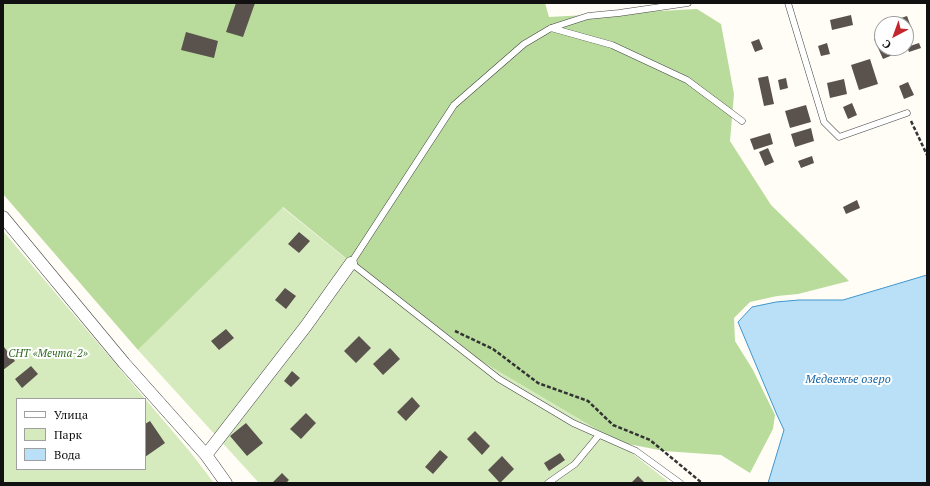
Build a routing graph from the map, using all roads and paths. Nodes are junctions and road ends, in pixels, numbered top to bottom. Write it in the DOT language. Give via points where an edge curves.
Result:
graph roads {
  1 [pos="688,3"];
  2 [pos="788,3"];
  3 [pos="551,28"];
  4 [pos="907,113"];
  5 [pos="742,121"];
  6 [pos="927,155"];
  7 [pos="3,217"];
  8 [pos="351,263"];
  9 [pos="451,328"];
  10 [pos="599,435"];
  11 [pos="206,454"];
  12 [pos="226,483"];
  13 [pos="548,483"];
  14 [pos="680,483"];
  15 [pos="702,483"];
  1 -- 3 [label="lane" via="588,16"];
  2 -- 4 [label="lane" via="824,122 839,137"];
  3 -- 5 [label="lane" via="612,45 687,80"];
  3 -- 8 [label="lane" via="524,44 454,104"];
  4 -- 6 [label="path"];
  7 -- 11 [label="street" via="124,363"];
  8 -- 10 [label="lane" via="499,379 573,423"];
  8 -- 11 [label="street" via="306,326"];
  9 -- 15 [label="path" via="493,349 538,383 588,401 613,425 650,440"];
  10 -- 13 [label="lane" via="575,464"];
  10 -- 14 [label="lane" via="636,451"];
  11 -- 12 [label="street"];
}
